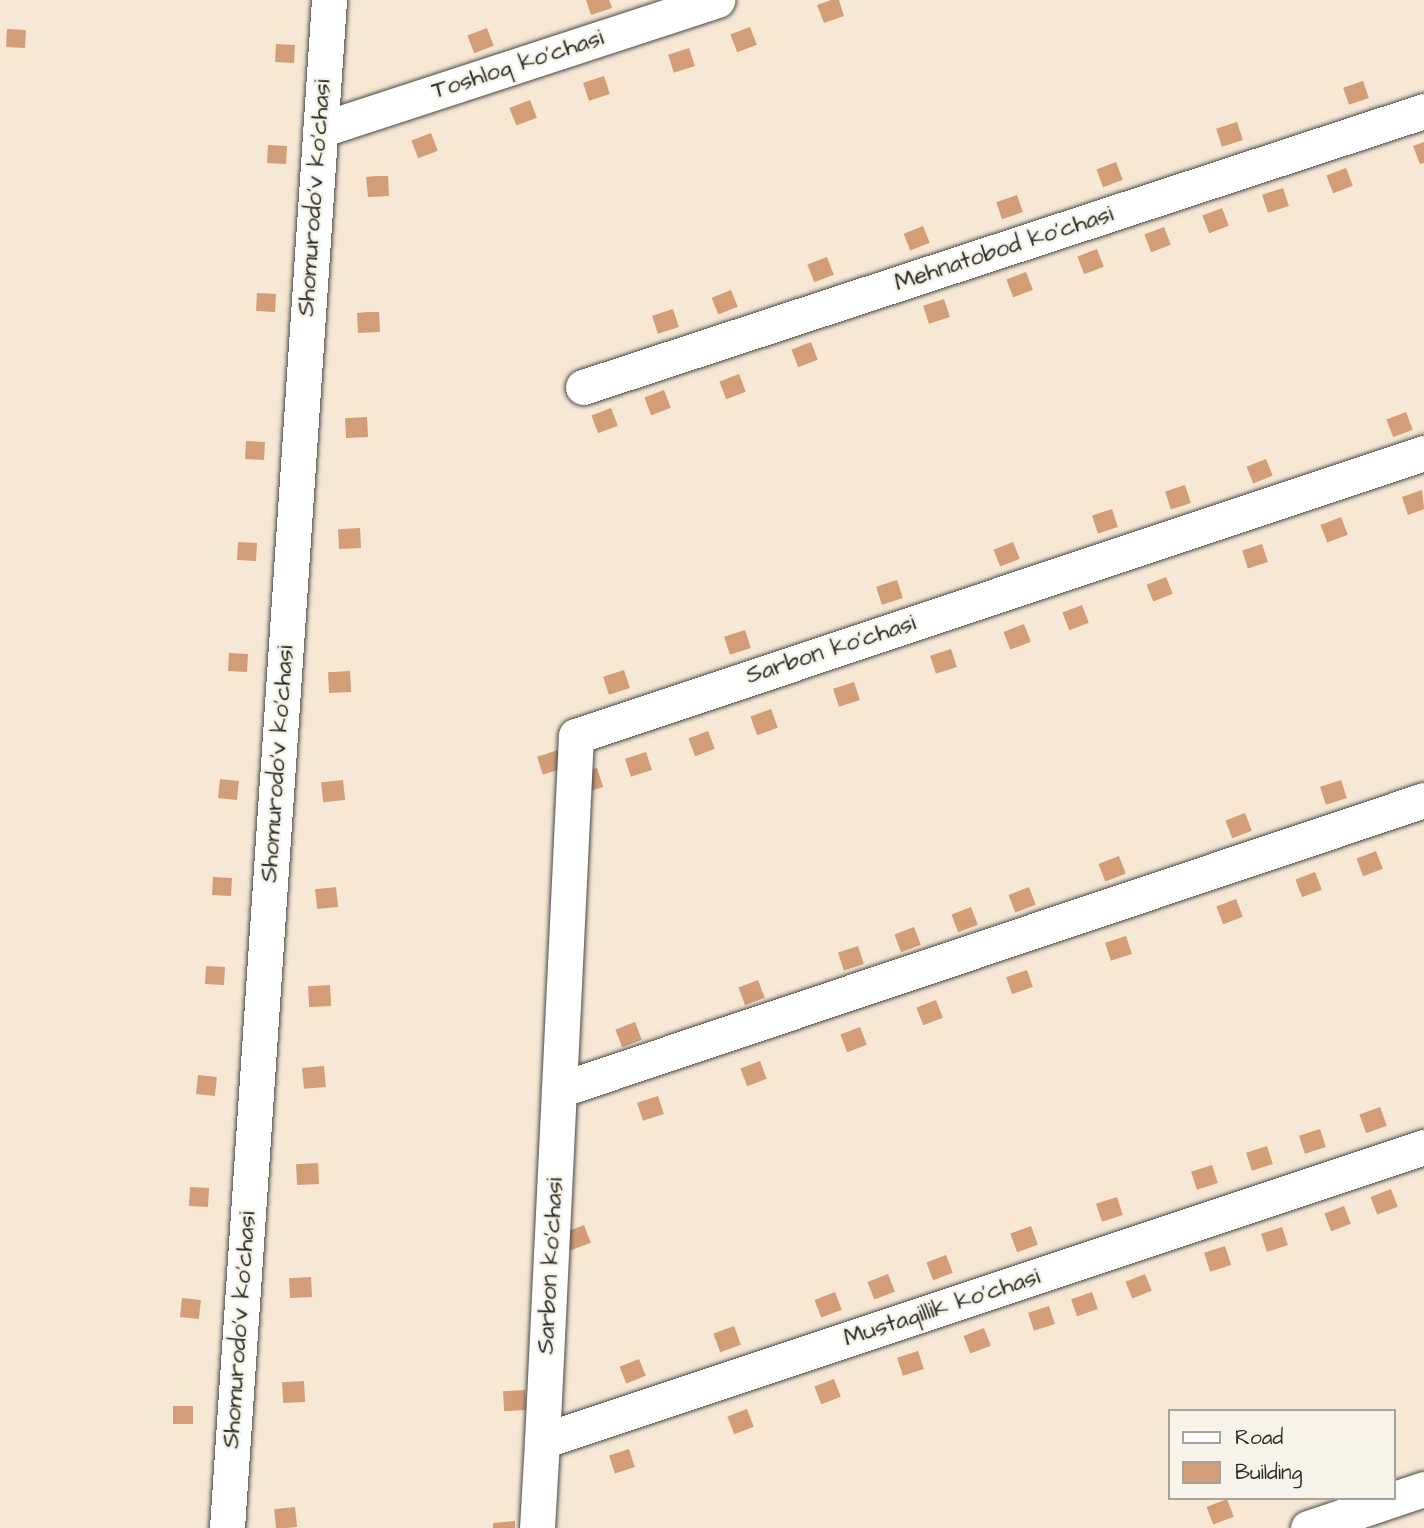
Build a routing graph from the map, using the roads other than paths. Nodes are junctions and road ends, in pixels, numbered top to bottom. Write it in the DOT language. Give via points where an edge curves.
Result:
graph roads {
  1 [pos="329,0"];
  2 [pos="717,0"];
  3 [pos="1424,111"];
  4 [pos="320,130"];
  5 [pos="583,387"];
  6 [pos="1424,453"];
  7 [pos="1424,800"];
  8 [pos="559,1090"];
  9 [pos="1424,1147"];
  10 [pos="542,1441"];
  11 [pos="1424,1489"];
  12 [pos="1396,1498"];
  13 [pos="1391,1500"];
  14 [pos="227,1528"];
  15 [pos="537,1528"];
  16 [pos="1308,1528"];
  1 -- 4 [label="street, Shomurodo'v ko'chasi"];
  2 -- 4 [label="street, Toshloq ko'chasi"];
  3 -- 5 [label="street, Mehnatobod ko'chasi"];
  4 -- 14 [label="street, Shomurodo'v ko'chasi"];
  6 -- 8 [label="street, Sarbon ko'chasi" via="576,736"];
  7 -- 8 [label="street"];
  8 -- 10 [label="street, Sarbon ko'chasi"];
  9 -- 10 [label="street, Mustaqillik ko'chasi"];
  10 -- 15 [label="street"];
  11 -- 12 [label="street"];
  13 -- 16 [label="street"];
}
